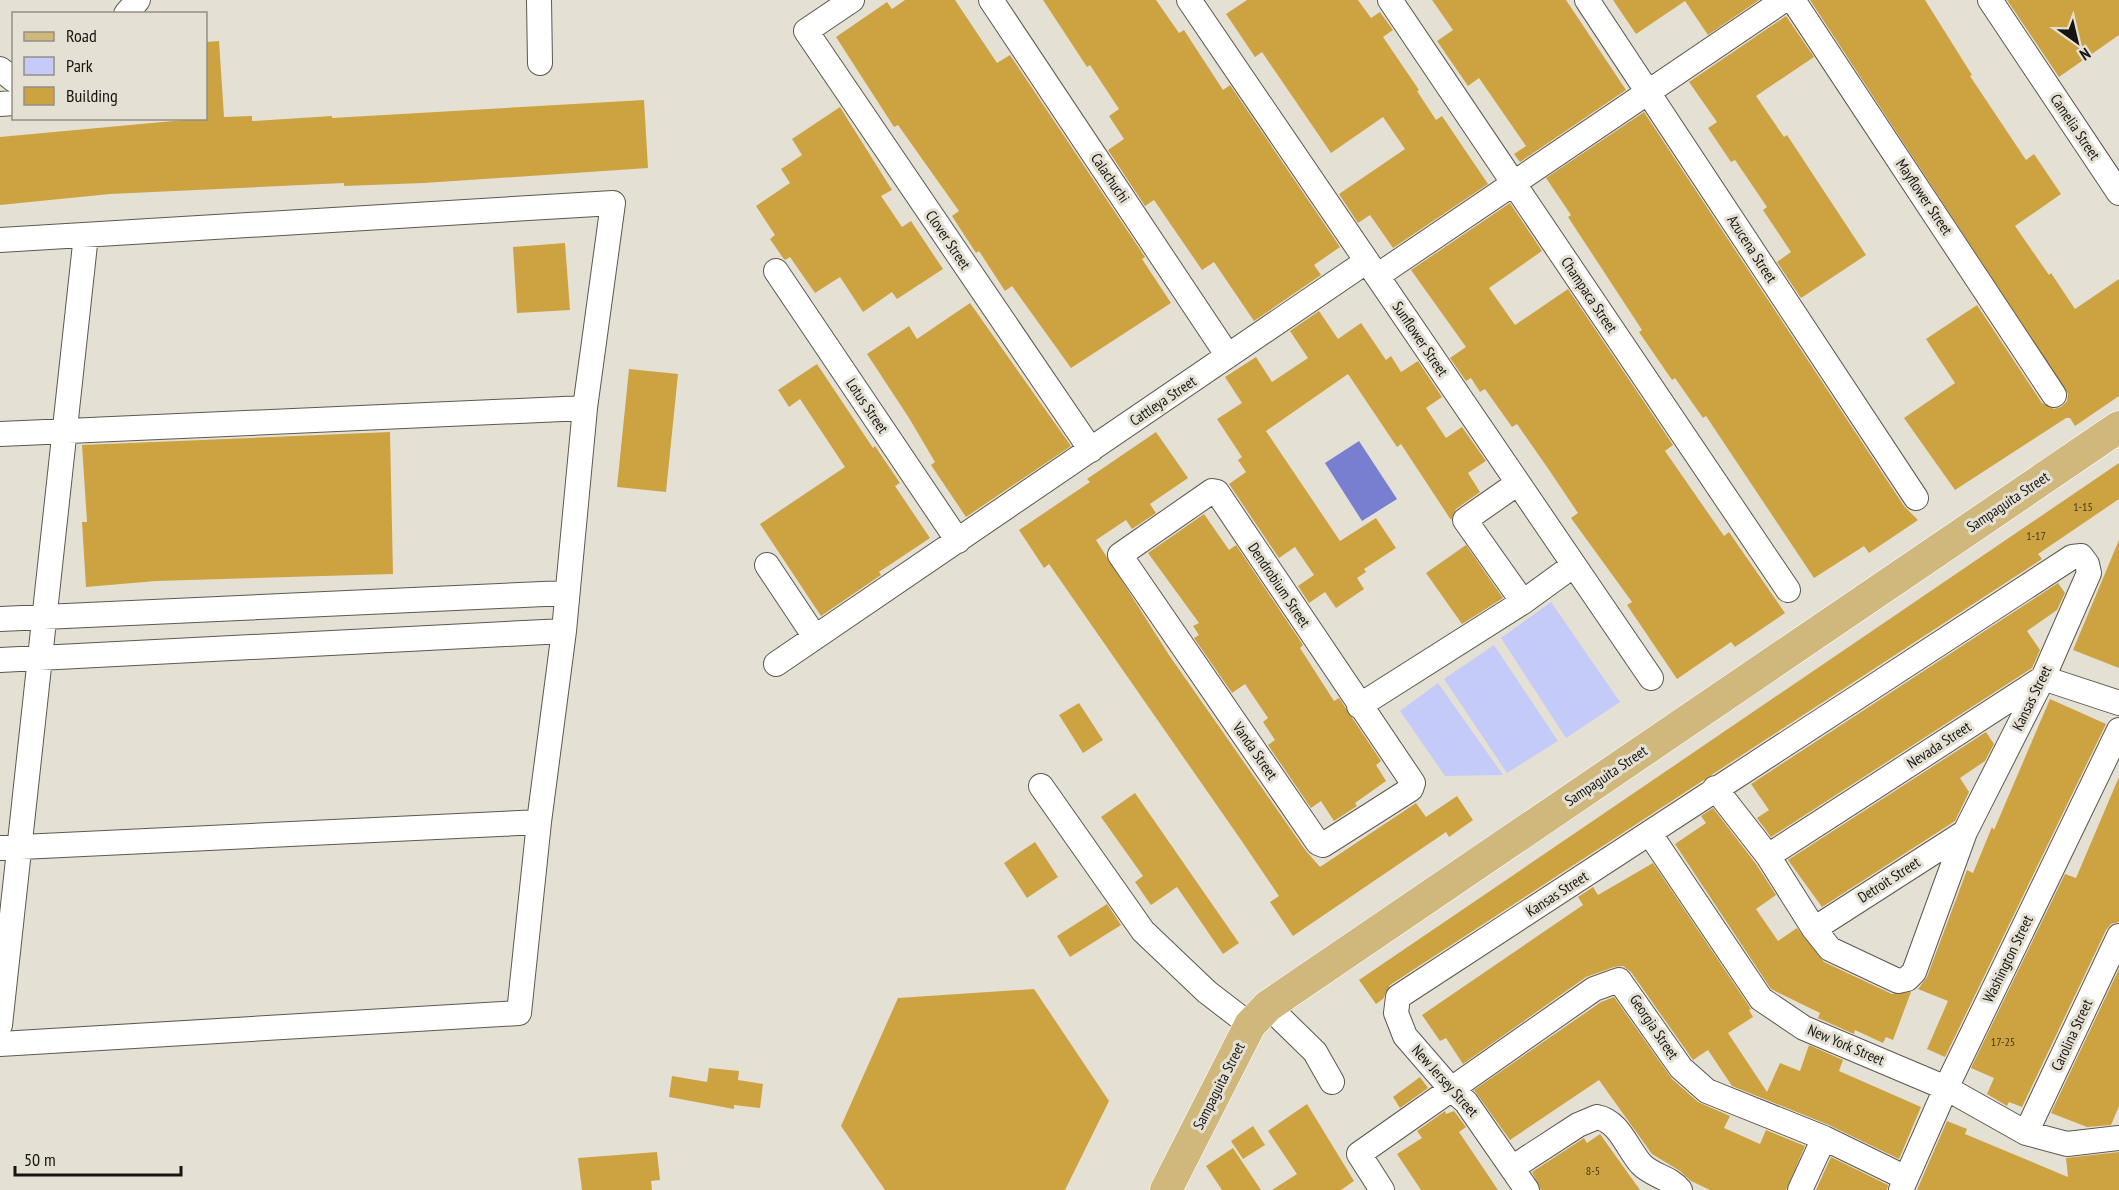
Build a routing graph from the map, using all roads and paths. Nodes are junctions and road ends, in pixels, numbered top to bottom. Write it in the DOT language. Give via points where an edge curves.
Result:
graph roads {
  1 [pos="138,0"];
  2 [pos="539,0"];
  3 [pos="852,0"];
  4 [pos="991,0"];
  5 [pos="1189,0"];
  6 [pos="1390,0"];
  7 [pos="1587,0"];
  8 [pos="1784,0"];
  9 [pos="1793,0"];
  10 [pos="1990,0"];
  11 [pos="128,12"];
  12 [pos="540,63"];
  13 [pos="0,69"];
  14 [pos="12,78"];
  15 [pos="1648,92"];
  16 [pos="1514,183"];
  17 [pos="2119,193"];
  18 [pos="86,235"];
  19 [pos="0,240"];
  20 [pos="1372,268"];
  21 [pos="776,271"];
  22 [pos="1228,356"];
  23 [pos="2054,395"];
  24 [pos="585,408"];
  25 [pos="2119,427"];
  26 [pos="64,430"];
  27 [pos="0,434"];
  28 [pos="1091,450"];
  29 [pos="1518,483"];
  30 [pos="1916,498"];
  31 [pos="958,541"];
  32 [pos="1121,558"];
  33 [pos="767,565"];
  34 [pos="1574,565"];
  35 [pos="1788,590"];
  36 [pos="565,592"];
  37 [pos="1522,602"];
  38 [pos="44,615"];
  39 [pos="0,619"];
  40 [pos="564,632"];
  41 [pos="815,637"];
  42 [pos="39,656"];
  43 [pos="0,660"];
  44 [pos="776,664"];
  45 [pos="1651,678"];
  46 [pos="2043,678"];
  47 [pos="2119,704"];
  48 [pos="1359,706"];
  49 [pos="2119,730"];
  50 [pos="1412,777"];
  51 [pos="1041,786"];
  52 [pos="1715,788"];
  53 [pos="539,822"];
  54 [pos="1965,832"];
  55 [pos="1650,834"];
  56 [pos="9,847"];
  57 [pos="1768,856"];
  58 [pos="1814,929"];
  59 [pos="2119,936"];
  60 [pos="1398,997"];
  61 [pos="1259,1016"];
  62 [pos="0,1025"];
  63 [pos="0,1044"];
  64 [pos="1332,1082"];
  65 [pos="1946,1088"];
  66 [pos="1451,1089"];
  67 [pos="2026,1133"];
  68 [pos="2118,1136"];
  69 [pos="1824,1138"];
  70 [pos="1512,1168"];
  71 [pos="1904,1184"];
  72 [pos="1166,1190"];
  73 [pos="1382,1190"];
  74 [pos="1527,1190"];
  75 [pos="1680,1190"];
  76 [pos="1800,1190"];
  1 -- 11 [label="street"];
  2 -- 12 [label="street"];
  3 -- 28 [label="street, Clover Street" via="806,31"];
  4 -- 22 [label="street, Calachuchi"];
  5 -- 20 [label="street, Sunflower Street"];
  6 -- 16 [label="street, Champaca Street"];
  7 -- 15 [label="street, Azucena Street"];
  8 -- 15 [label="street, Cattleya Street"];
  9 -- 23 [label="street, Mayflower Street"];
  10 -- 17 [label="street, Camelia Street"];
  13 -- 14 [label="street"];
  15 -- 16 [label="street, Cattleya Street"];
  15 -- 30 [label="street, Azucena Street"];
  16 -- 20 [label="street, Cattleya Street"];
  16 -- 35 [label="street, Champaca Street"];
  18 -- 19 [label="street"];
  18 -- 24 [label="street" via="613,203"];
  18 -- 26 [label="street"];
  20 -- 22 [label="street, Cattleya Street"];
  20 -- 29 [label="street, Sunflower Street"];
  21 -- 31 [label="street, Lotus Street"];
  22 -- 28 [label="street, Cattleya Street"];
  24 -- 26 [label="street"];
  24 -- 36 [label="street"];
  25 -- 61 [label="main road, Sampaguita Street"];
  26 -- 27 [label="street"];
  26 -- 38 [label="street"];
  28 -- 31 [label="street, Cattleya Street"];
  29 -- 34 [label="street, Sunflower Street"];
  29 -- 37 [label="street" via="1465,520"];
  31 -- 41 [label="street, Cattleya Street"];
  32 -- 48 [label="street, Dendrobium Street" via="1122,552 1207,493 1217,492"];
  32 -- 50 [label="street, Vanda Street" via="1318,843 1328,844 1411,789"];
  33 -- 41 [label="street"];
  34 -- 37 [label="street"];
  34 -- 45 [label="street, Sunflower Street"];
  36 -- 38 [label="street"];
  36 -- 40 [label="street"];
  37 -- 48 [label="street"];
  38 -- 39 [label="street"];
  38 -- 42 [label="street"];
  40 -- 42 [label="street"];
  40 -- 53 [label="street"];
  41 -- 44 [label="street, Cattleya Street"];
  42 -- 43 [label="street"];
  42 -- 56 [label="street"];
  46 -- 47 [label="street"];
  46 -- 52 [label="street, Kansas Street" via="2089,573 2081,556 2072,556"];
  46 -- 54 [label="street, Kansas Street"];
  46 -- 57 [label="street, Nevada Street"];
  48 -- 50 [label="street, Dendrobium Street"];
  49 -- 65 [label="street, Washington Street"];
  51 -- 61 [label="street" via="1143,931 1207,992"];
  52 -- 55 [label="street, Kansas Street"];
  52 -- 57 [label="street, Kansas Street"];
  53 -- 56 [label="street"];
  53 -- 63 [label="street" via="519,1013"];
  54 -- 58 [label="street, Detroit Street"];
  54 -- 58 [label="street, Kansas Street" via="1914,972 1907,979 1898,981 1830,949"];
  55 -- 60 [label="street, Kansas Street"];
  55 -- 65 [label="street, New York Street" via="1761,999 1804,1028"];
  56 -- 62 [label="street"];
  57 -- 58 [label="street, Kansas Street"];
  59 -- 67 [label="street, Carolina Street"];
  60 -- 66 [label="street, New Jersey Street" via="1396,1013 1405,1036"];
  61 -- 64 [label="street" via="1315,1052"];
  61 -- 72 [label="main road, Sampaguita Street"];
  65 -- 67 [label="street, New York Street"];
  65 -- 71 [label="street, Washington Street"];
  66 -- 69 [label="street, Georgia Street" via="1594,989 1619,980 1681,1068 1707,1091"];
  66 -- 70 [label="street, New Jersey Street" via="1473,1111"];
  66 -- 73 [label="street, Georgia Street" via="1359,1154"];
  67 -- 68 [label="street, New York Street" via="2067,1144"];
  69 -- 71 [label="street, Georgia Street"];
  69 -- 76 [label="street"];
  70 -- 74 [label="street, New Jersey Street"];
  70 -- 75 [label="street" via="1596,1117 1612,1123 1644,1167 1674,1182"];
}
